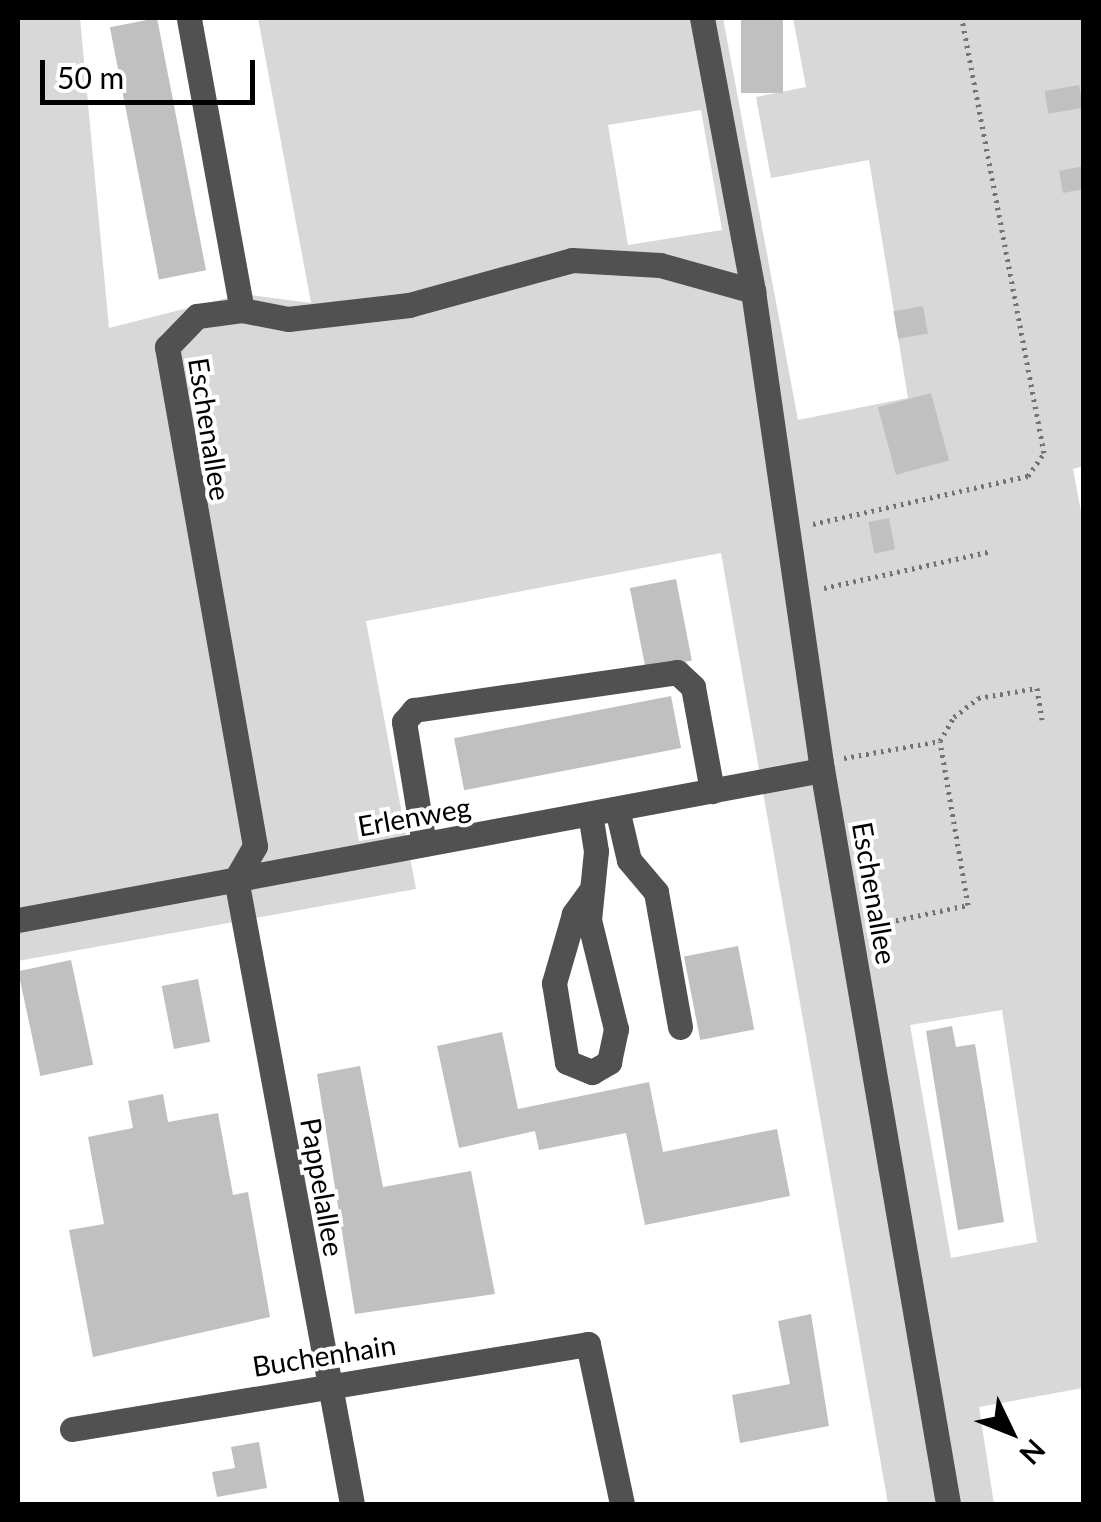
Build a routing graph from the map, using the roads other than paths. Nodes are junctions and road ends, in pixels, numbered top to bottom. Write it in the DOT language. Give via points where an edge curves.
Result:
graph roads {
  1 [pos="702,18"];
  2 [pos="189,19"];
  3 [pos="753,291"];
  4 [pos="242,310"];
  5 [pos="821,766"];
  6 [pos="712,791"];
  7 [pos="617,809"];
  8 [pos="590,814"];
  9 [pos="424,844"];
  10 [pos="236,880"];
  11 [pos="589,894"];
  12 [pos="18,920"];
  13 [pos="680,1027"];
  14 [pos="328,1384"];
  15 [pos="72,1429"];
  16 [pos="352,1504"];
  17 [pos="622,1504"];
  18 [pos="948,1504"];
  1 -- 3 [label="street, Eschenallee"];
  2 -- 4 [label="street"];
  3 -- 4 [label="street, Eschenallee" via="660,264 572,260 409,304 288,319"];
  3 -- 5 [label="street, Eschenallee"];
  4 -- 10 [label="street, Eschenallee" via="197,316 167,347 255,846"];
  5 -- 6 [label="street, Erlenweg"];
  5 -- 18 [label="street, Eschenallee"];
  6 -- 7 [label="street, Erlenweg"];
  6 -- 9 [label="street" via="692,686 676,672 414,710 404,722"];
  7 -- 8 [label="street, Erlenweg"];
  7 -- 13 [label="street" via="629,860 656,892"];
  8 -- 9 [label="street, Erlenweg"];
  8 -- 11 [label="street" via="596,851"];
  9 -- 10 [label="street, Erlenweg"];
  10 -- 12 [label="street, Erlenweg"];
  10 -- 14 [label="street, Pappelallee"];
  11 -- 11 [label="street" via="589,920 616,1029 609,1062 592,1072 567,1062 554,982 574,914"];
  14 -- 15 [label="street, Buchenhain"];
  14 -- 16 [label="street, Pappelallee"];
  14 -- 17 [label="street, Buchenhain" via="588,1344"];
}
